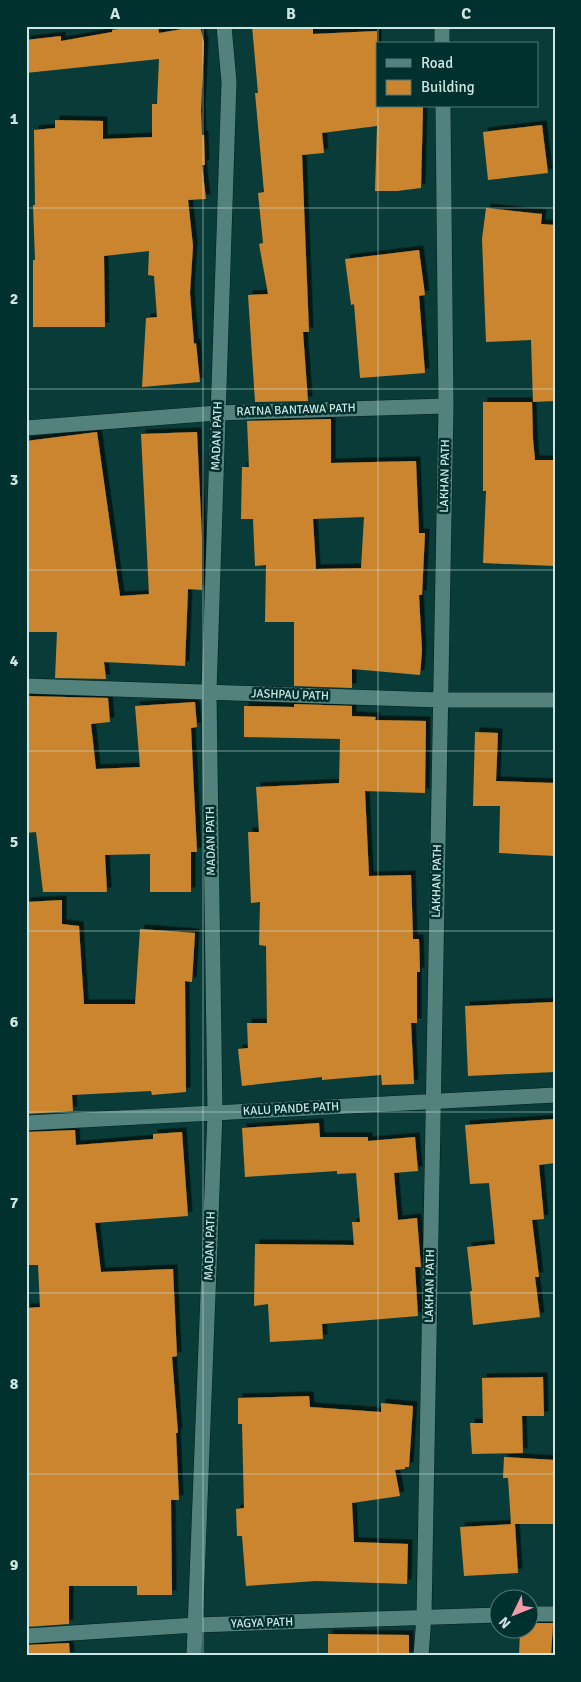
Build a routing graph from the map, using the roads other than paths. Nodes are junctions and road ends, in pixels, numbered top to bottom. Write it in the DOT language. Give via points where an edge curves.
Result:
graph roads {
  1 [pos="224,26"];
  2 [pos="442,26"];
  3 [pos="442,42"];
  4 [pos="443,108"];
  5 [pos="446,406"];
  6 [pos="217,413"];
  7 [pos="26,428"];
  8 [pos="26,686"];
  9 [pos="209,692"];
  10 [pos="440,700"];
  11 [pos="555,700"];
  12 [pos="555,1095"];
  13 [pos="433,1102"];
  14 [pos="215,1113"];
  15 [pos="26,1123"];
  16 [pos="538,1614"];
  17 [pos="555,1614"];
  18 [pos="488,1615"];
  19 [pos="424,1616"];
  20 [pos="196,1625"];
  21 [pos="26,1636"];
  22 [pos="194,1656"];
  23 [pos="421,1656"];
  1 -- 6 [label="street, MADAN PATH" via="229,82"];
  2 -- 3 [label="street"];
  4 -- 5 [label="street, LAKHAN PATH"];
  5 -- 6 [label="street, RATNA BANTAWA PATH"];
  5 -- 10 [label="street, LAKHAN PATH"];
  6 -- 7 [label="street, RATNA BANTAWA PATH"];
  6 -- 9 [label="street, MADAN PATH"];
  8 -- 9 [label="street, JASHPAU PATH"];
  9 -- 10 [label="street, JASHPAU PATH"];
  9 -- 14 [label="street, MADAN PATH"];
  10 -- 11 [label="street, JASHPAU PATH"];
  10 -- 13 [label="street, LAKHAN PATH"];
  12 -- 13 [label="street, KALU PANDE PATH"];
  13 -- 14 [label="street, KALU PANDE PATH"];
  13 -- 19 [label="street, LAKHAN PATH"];
  14 -- 15 [label="street, KALU PANDE PATH"];
  14 -- 20 [label="street, MADAN PATH"];
  16 -- 17 [label="street"];
  18 -- 19 [label="street, YAGYA PATH"];
  19 -- 20 [label="street, YAGYA PATH"];
  19 -- 23 [label="street, LAKHAN PATH"];
  20 -- 21 [label="street, YAGYA PATH"];
  20 -- 22 [label="street, MADAN PATH"];
}
